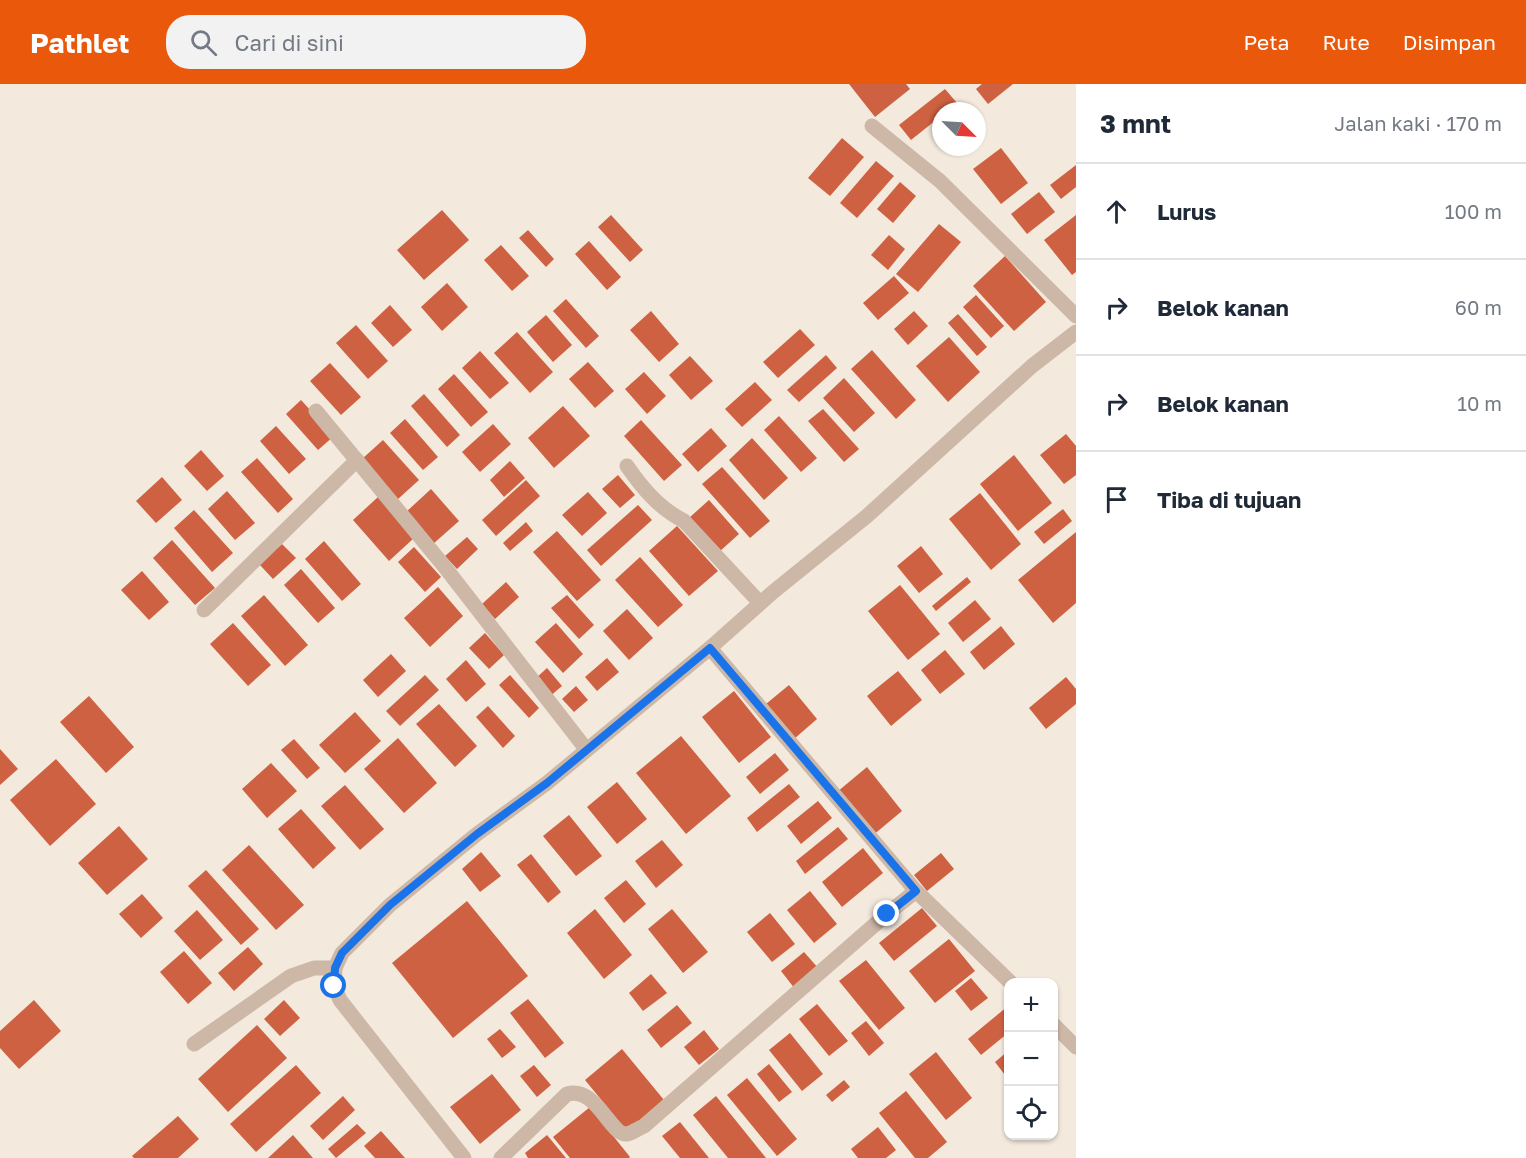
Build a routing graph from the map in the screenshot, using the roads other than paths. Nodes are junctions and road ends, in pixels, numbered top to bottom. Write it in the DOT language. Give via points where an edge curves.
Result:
graph roads {
  1 [pos="872,126"];
  2 [pos="1076,316"];
  3 [pos="1076,332"];
  4 [pos="316,411"];
  5 [pos="357,460"];
  6 [pos="627,466"];
  7 [pos="760,603"];
  8 [pos="204,610"];
  9 [pos="710,648"];
  10 [pos="586,749"];
  11 [pos="916,891"];
  12 [pos="335,968"];
  13 [pos="1006,978"];
  14 [pos="1058,1030"];
  15 [pos="194,1044"];
  16 [pos="1076,1047"];
  17 [pos="464,1158"];
  18 [pos="501,1158"];
  1 -- 2 [label="street" via="940,181"];
  3 -- 7 [label="street" via="1032,366 867,516"];
  4 -- 5 [label="street"];
  5 -- 8 [label="street"];
  5 -- 10 [label="street"];
  6 -- 7 [label="street" via="644,490 670,514 684,521"];
  7 -- 9 [label="street"];
  9 -- 10 [label="street"];
  9 -- 11 [label="street"];
  10 -- 12 [label="street" via="390,905 342,953"];
  11 -- 13 [label="street"];
  11 -- 18 [label="street" via="644,1126 626,1134 617,1131 598,1107 574,1092 567,1094"];
  12 -- 15 [label="street" via="314,968 291,976"];
  12 -- 17 [label="street" via="334,986 340,1000"];
  14 -- 16 [label="street"];
}
